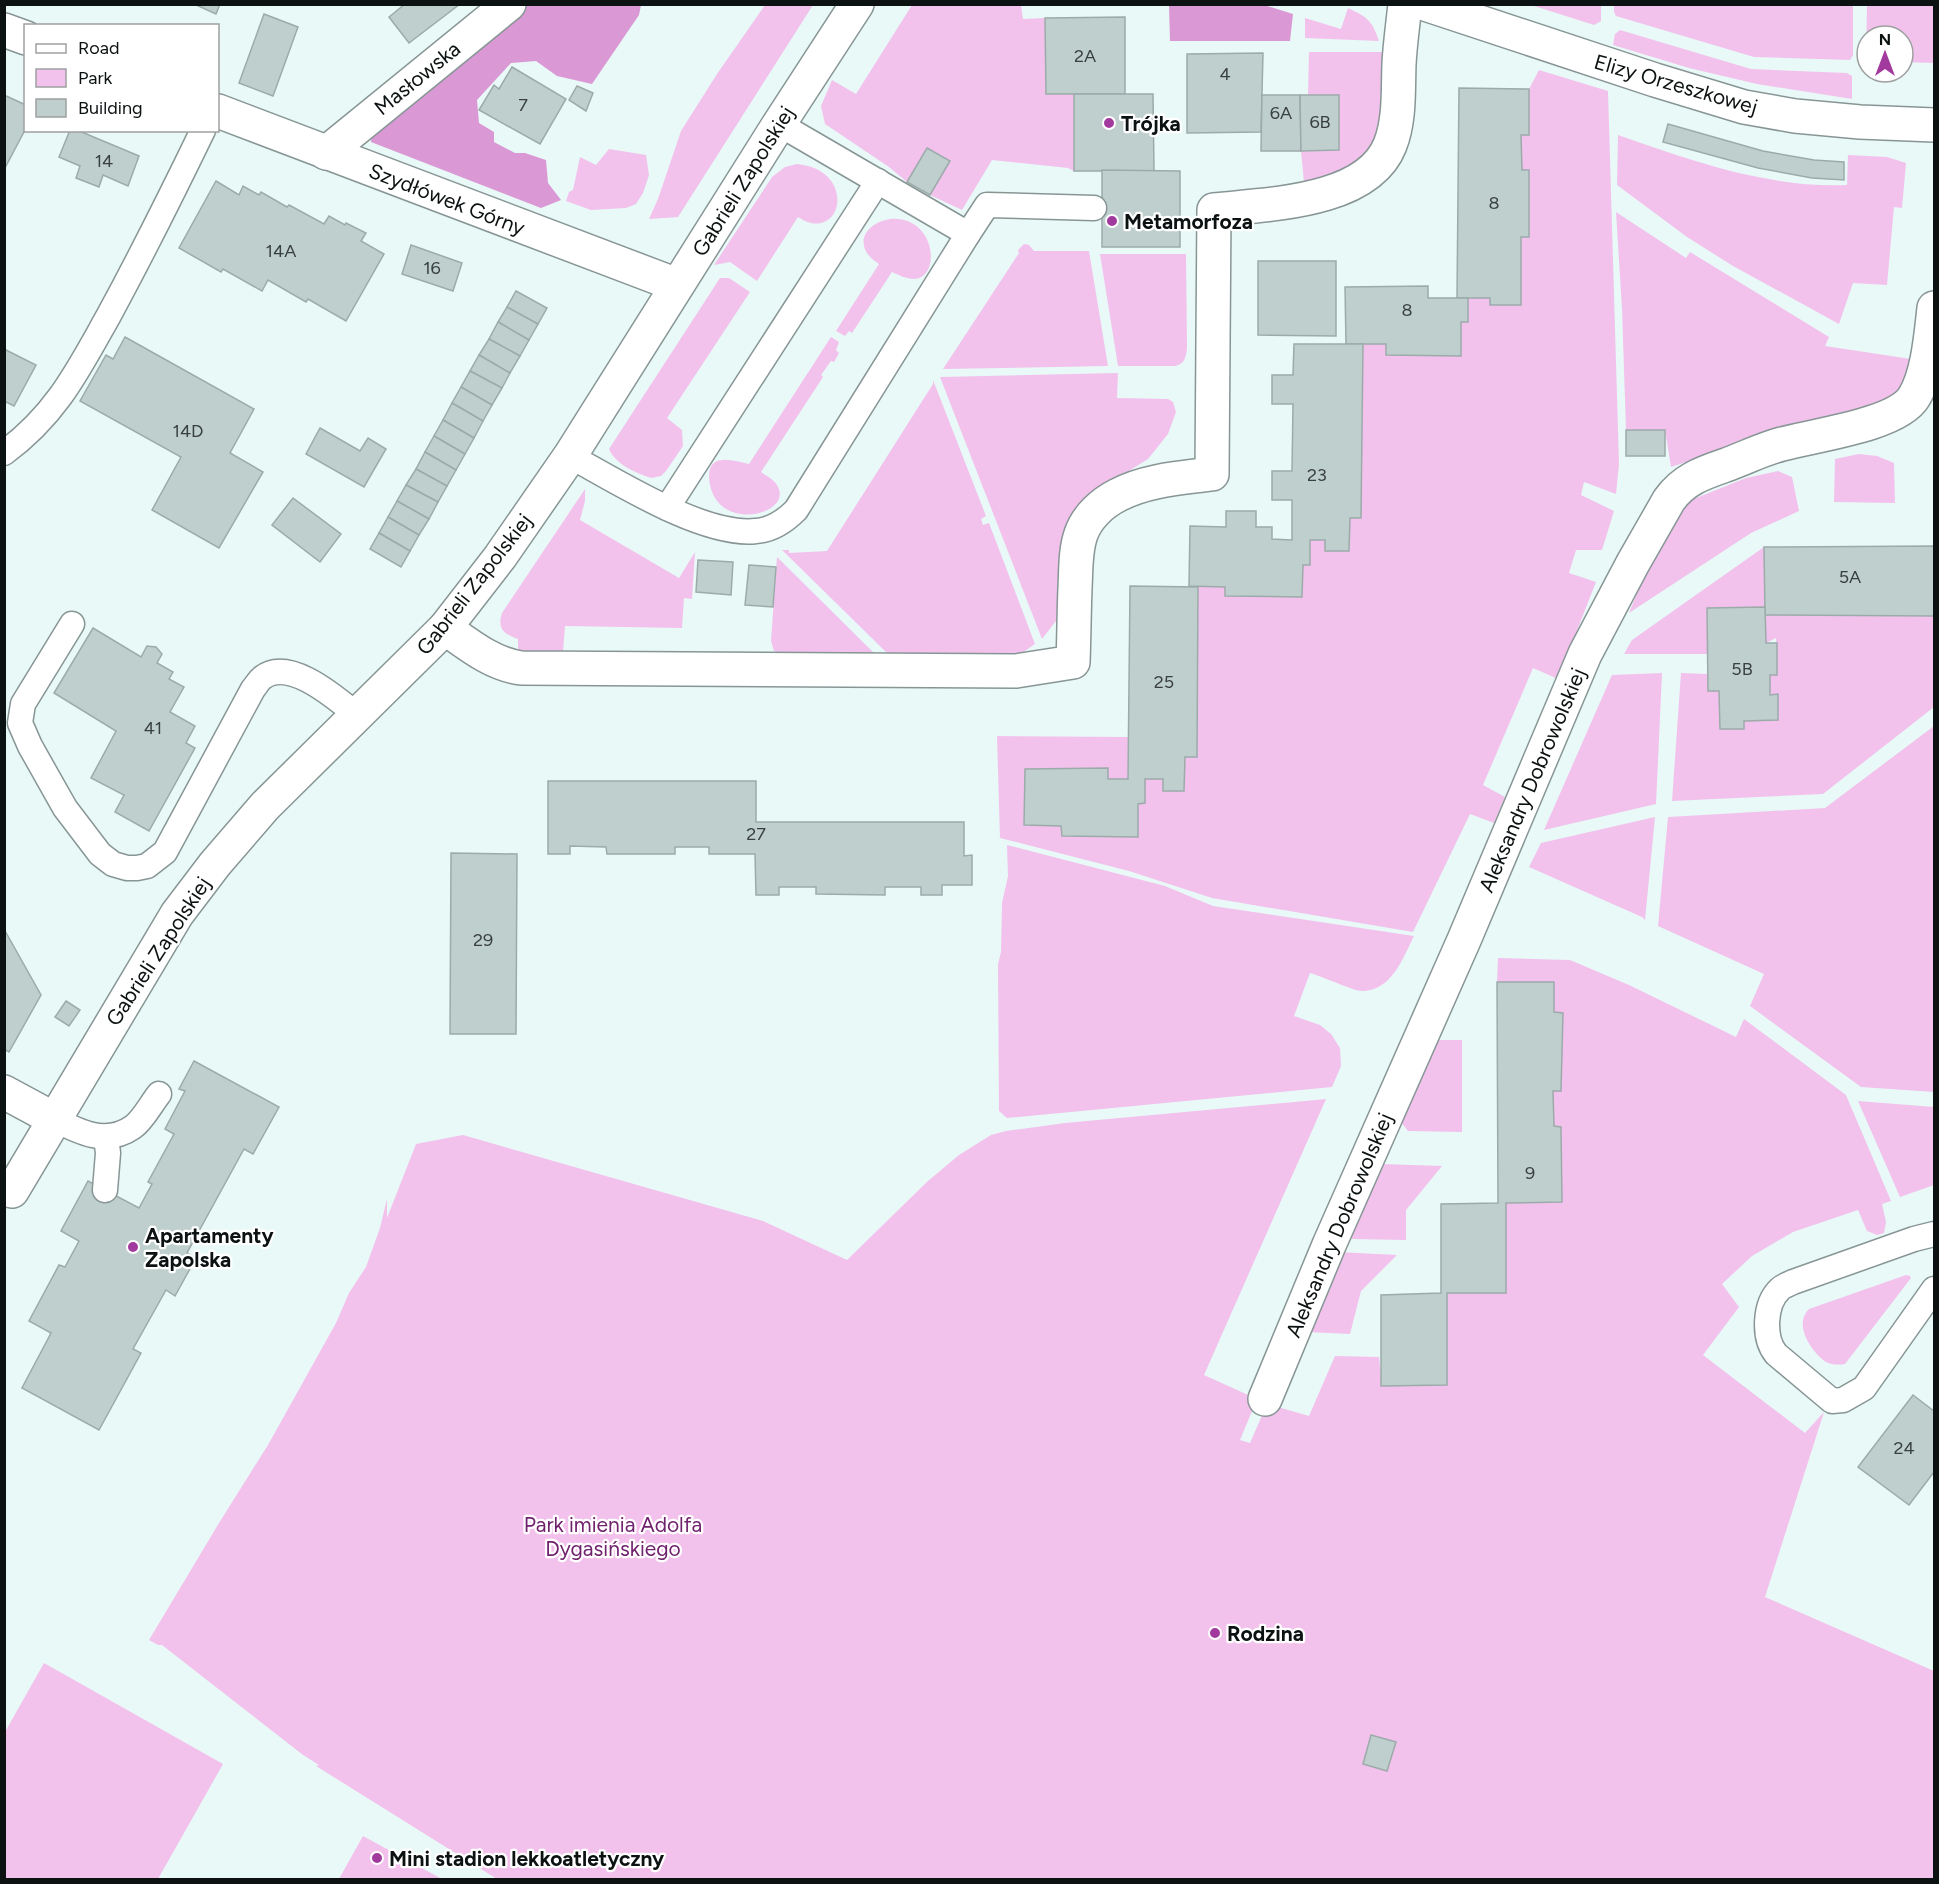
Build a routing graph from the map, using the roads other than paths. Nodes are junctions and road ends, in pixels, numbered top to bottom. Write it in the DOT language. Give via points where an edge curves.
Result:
graph roads {
  1 [pos="509,4"];
  2 [pos="856,4"];
  3 [pos="1405,4"];
  4 [pos="1425,4"];
  5 [pos="4,30"];
  6 [pos="24,37"];
  7 [pos="219,111"];
  8 [pos="779,124"];
  9 [pos="1935,125"];
  10 [pos="202,132"];
  11 [pos="326,153"];
  12 [pos="878,182"];
  13 [pos="1094,208"];
  14 [pos="968,234"];
  15 [pos="677,285"];
  16 [pos="1935,308"];
  17 [pos="4,453"];
  18 [pos="570,456"];
  19 [pos="667,508"];
  20 [pos="72,624"];
  21 [pos="445,628"];
  22 [pos="357,716"];
  23 [pos="4,1092"];
  24 [pos="159,1094"];
  25 [pos="54,1119"];
  26 [pos="106,1137"];
  27 [pos="105,1190"];
  28 [pos="12,1191"];
  29 [pos="1935,1234"];
  30 [pos="1935,1288"];
  31 [pos="1264,1399"];
  1 -- 11 [label="street, Masłowska"];
  2 -- 8 [label="street, Gabrieli Zapolskiej"];
  3 -- 21 [label="street" via="1396,122 1391,144 1378,166 1358,181 1315,197 1214,210 1212,474 1131,489 1097,509 1088,520 1076,557 1073,662 1016,671 521,668 494,661"];
  4 -- 9 [label="street, Elizy Orzeszkowej" via="1744,107 1795,116"];
  5 -- 6 [label="street"];
  7 -- 11 [label="street, Szydłówek Górny"];
  8 -- 12 [label="lane"];
  8 -- 15 [label="street, Gabrieli Zapolskiej"];
  10 -- 17 [label="lane" via="130,276 72,380 31,432"];
  11 -- 15 [label="street, Szydłówek Górny"];
  12 -- 14 [label="lane"];
  12 -- 19 [label="lane"];
  13 -- 14 [label="lane" via="987,205"];
  14 -- 19 [label="lane" via="787,519 758,531 743,531 706,524"];
  15 -- 18 [label="street, Gabrieli Zapolskiej"];
  16 -- 31 [label="street, Aleksandry Dobrowolskiej" via="1919,386 1904,409 1878,421 1780,445 1694,476 1669,500 1585,654"];
  18 -- 19 [label="lane"];
  18 -- 21 [label="street, Gabrieli Zapolskiej"];
  20 -- 22 [label="lane" via="23,704 20,723 65,808 100,854 113,864 127,868 147,866 165,852 262,678 274,673 301,676 329,692"];
  21 -- 22 [label="street, Gabrieli Zapolskiej"];
  22 -- 25 [label="street, Gabrieli Zapolskiej" via="265,806 183,906"];
  23 -- 25 [label="street"];
  24 -- 26 [label="lane" via="134,1126"];
  25 -- 26 [label="lane" via="77,1131"];
  25 -- 28 [label="street, Gabrieli Zapolskiej"];
  26 -- 27 [label="lane"];
  29 -- 30 [label="lane" via="1781,1288 1768,1316 1771,1348 1832,1401 1843,1400 1864,1388"];
}
